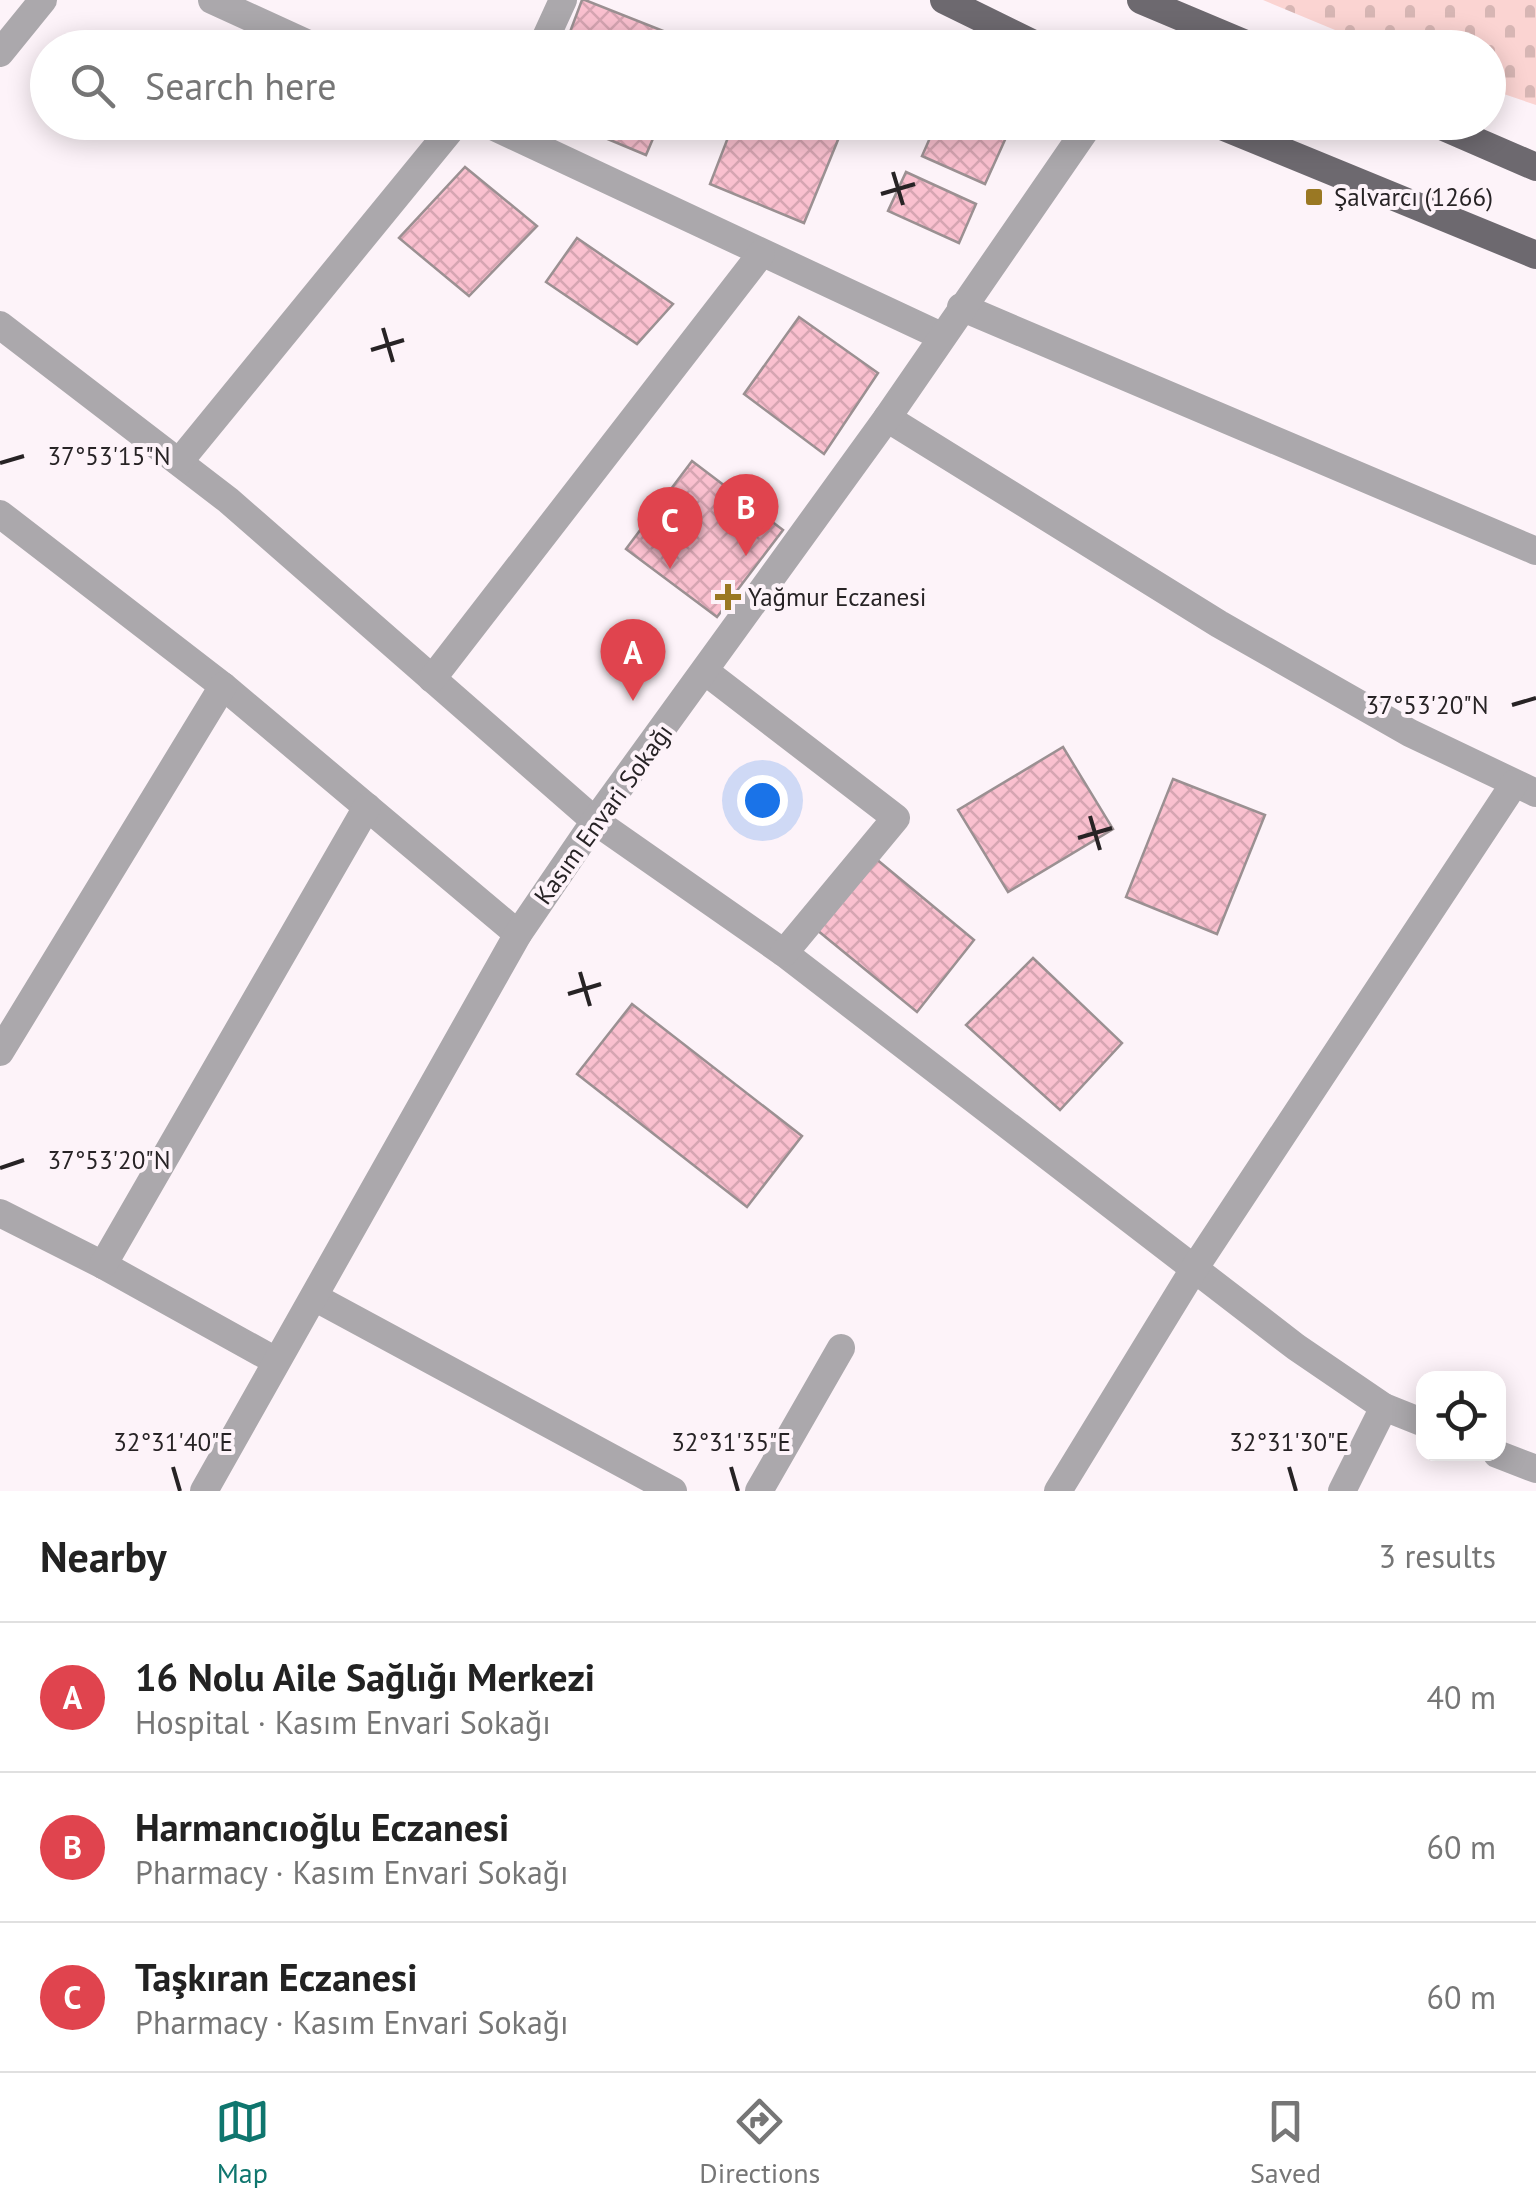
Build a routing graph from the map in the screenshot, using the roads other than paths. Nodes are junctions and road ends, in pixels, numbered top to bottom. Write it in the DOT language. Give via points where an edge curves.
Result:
graph roads {
  1 [pos="43,0"];
  2 [pos="212,0"];
  3 [pos="563,0"];
  4 [pos="944,0"];
  5 [pos="1141,0"];
  6 [pos="1184,8"];
  7 [pos="278,30"];
  8 [pos="549,30"];
  9 [pos="1005,30"];
  10 [pos="1223,30"];
  11 [pos="0,52"];
  12 [pos="442,140"];
  13 [pos="529,140"];
  14 [pos="1078,140"];
  15 [pos="1256,140"];
  16 [pos="1475,140"];
  17 [pos="1536,166"];
  18 [pos="762,254"];
  19 [pos="1536,255"];
  20 [pos="961,307"];
  21 [pos="0,325"];
  22 [pos="941,336"];
  23 [pos="887,418"];
  24 [pos="179,462"];
  25 [pos="0,514"];
  26 [pos="1536,551"];
  27 [pos="706,672"];
  28 [pos="432,679"];
  29 [pos="223,686"];
  30 [pos="1525,788"];
  31 [pos="367,808"];
  32 [pos="595,821"];
  33 [pos="518,934"];
  34 [pos="784,953"];
  35 [pos="0,1052"];
  36 [pos="0,1213"];
  37 [pos="103,1264"];
  38 [pos="1194,1269"];
  39 [pos="314,1297"];
  40 [pos="840,1348"];
  41 [pos="276,1360"];
  42 [pos="1384,1407"];
  43 [pos="1416,1420"];
  44 [pos="1506,1458"];
  45 [pos="1536,1470"];
  46 [pos="204,1491"];
  47 [pos="674,1491"];
  48 [pos="759,1491"];
  49 [pos="1058,1491"];
  50 [pos="1342,1491"];
  1 -- 11 [label="street"];
  2 -- 7 [label="street"];
  3 -- 8 [label="street"];
  4 -- 9 [label="main road"];
  5 -- 6 [label="main road"];
  6 -- 10 [label="main road"];
  12 -- 24 [label="street"];
  13 -- 18 [label="street"];
  14 -- 20 [label="street, Kasım Envari Sokağı"];
  15 -- 19 [label="main road"];
  16 -- 17 [label="main road"];
  18 -- 22 [label="street"];
  18 -- 28 [label="street"];
  20 -- 22 [label="street, Kasım Envari Sokağı"];
  20 -- 26 [label="street"];
  21 -- 24 [label="street"];
  22 -- 23 [label="street, Kasım Envari Sokağı"];
  23 -- 27 [label="street, Kasım Envari Sokağı"];
  23 -- 30 [label="street" via="1219,624 1410,733"];
  24 -- 28 [label="street"];
  25 -- 29 [label="street"];
  27 -- 32 [label="street, Kasım Envari Sokağı"];
  27 -- 34 [label="street" via="896,818"];
  28 -- 32 [label="street"];
  29 -- 31 [label="street"];
  29 -- 35 [label="street"];
  30 -- 38 [label="street"];
  31 -- 33 [label="street"];
  31 -- 37 [label="street"];
  32 -- 33 [label="street, Kasım Envari Sokağı"];
  32 -- 34 [label="street"];
  33 -- 39 [label="street, Kasım Envari Sokağı"];
  34 -- 38 [label="street"];
  36 -- 37 [label="street"];
  37 -- 41 [label="street"];
  38 -- 42 [label="street"];
  38 -- 49 [label="street"];
  39 -- 41 [label="street, Kasım Envari Sokağı"];
  39 -- 47 [label="street"];
  40 -- 48 [label="street"];
  41 -- 46 [label="street, Kasım Envari Sokağı"];
  42 -- 43 [label="street"];
  42 -- 50 [label="street"];
  44 -- 45 [label="street"];
}
